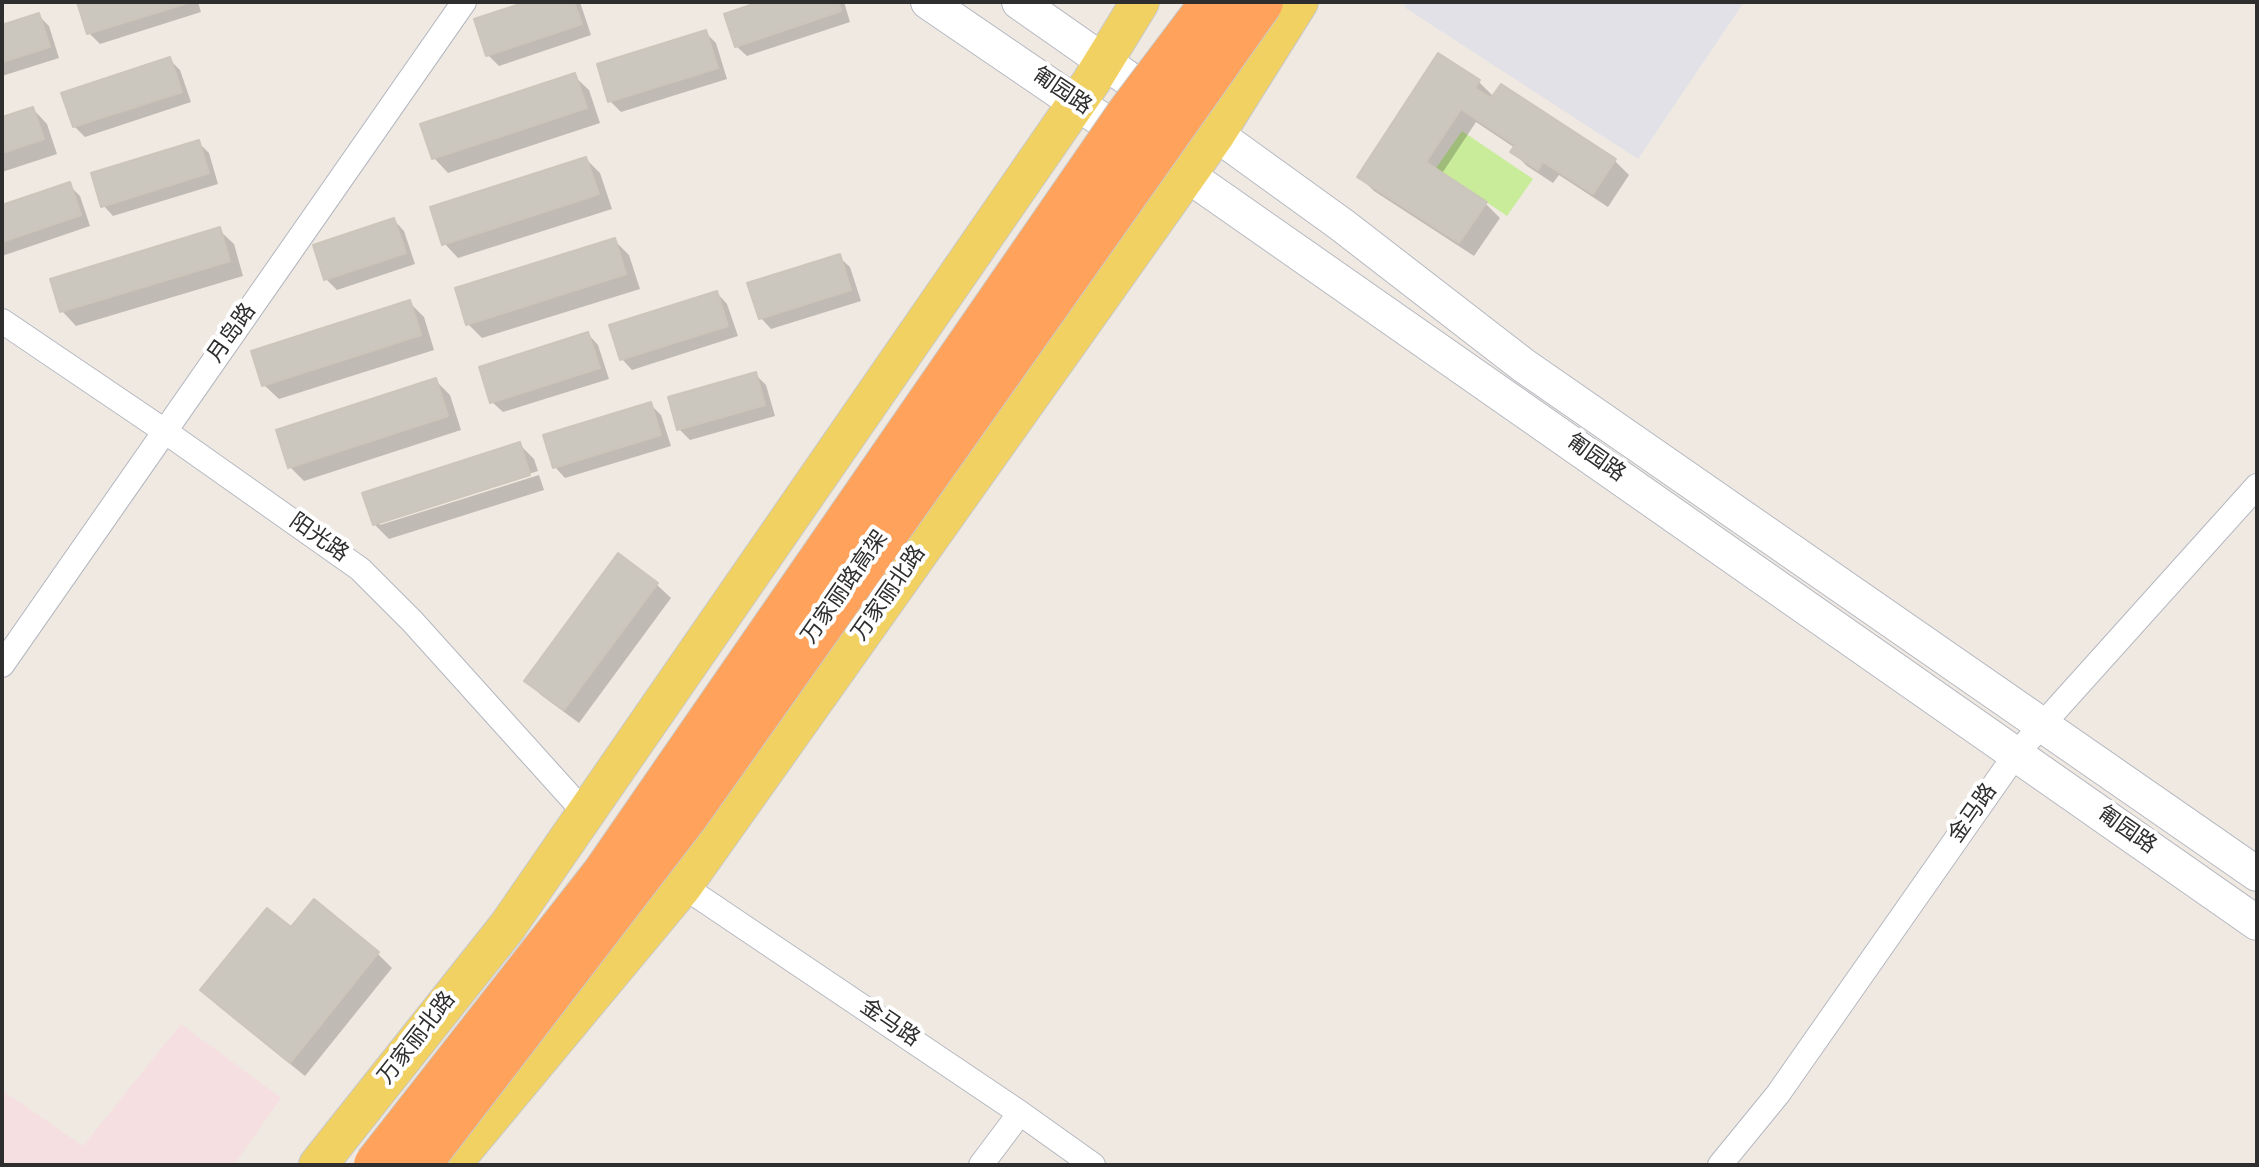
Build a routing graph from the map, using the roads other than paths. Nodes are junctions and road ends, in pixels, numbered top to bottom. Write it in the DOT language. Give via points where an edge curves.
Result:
graph roads {
  1 [pos="464,2"];
  2 [pos="928,2"];
  3 [pos="1019,2"];
  4 [pos="1140,2"];
  5 [pos="1213,2"];
  6 [pos="1261,2"];
  7 [pos="1299,2"];
  8 [pos="1104,61"];
  9 [pos="1076,103"];
  10 [pos="1216,134"];
  11 [pos="1186,174"];
  12 [pos="2,321"];
  13 [pos="166,432"];
  14 [pos="2257,486"];
  15 [pos="2,665"];
  16 [pos="2043,724"];
  17 [pos="2016,754"];
  18 [pos="586,814"];
  19 [pos="2257,874"];
  20 [pos="683,886"];
  21 [pos="2257,923"];
  22 [pos="1020,1113"];
  23 [pos="318,1165"];
  24 [pos="376,1165"];
  25 [pos="418,1165"];
  26 [pos="451,1165"];
  27 [pos="981,1165"];
  28 [pos="1093,1165"];
  29 [pos="1720,1165"];
  1 -- 13 [label="street, 月岛路"];
  2 -- 9 [label="main road, 匍园路"];
  3 -- 8 [label="main road, 匍园路"];
  4 -- 8 [label="main road, 万家丽北路"];
  5 -- 24 [label="highway, 万家丽路高架, bridge" via="1130,112 604,874"];
  6 -- 25 [label="highway, 万家丽路高架, bridge" via="688,813"];
  7 -- 10 [label="main road, 万家丽北路"];
  8 -- 9 [label="main road, 万家丽北路"];
  8 -- 10 [label="main road, 匍园路"];
  9 -- 11 [label="main road, 匍园路"];
  9 -- 18 [label="main road, 万家丽北路"];
  10 -- 11 [label="main road, 万家丽北路"];
  10 -- 16 [label="main road, 匍园路" via="1523,365"];
  11 -- 17 [label="main road, 匍园路"];
  11 -- 20 [label="main road, 万家丽北路"];
  12 -- 13 [label="street, 阳光路"];
  13 -- 15 [label="street, 月岛路"];
  13 -- 18 [label="street, 阳光路" via="360,569"];
  14 -- 16 [label="street, 金马路"];
  16 -- 17 [label="street, 金马路"];
  16 -- 19 [label="main road, 匍园路"];
  17 -- 21 [label="main road, 匍园路"];
  17 -- 29 [label="street, 金马路" via="1778,1094"];
  18 -- 23 [label="main road, 万家丽北路" via="507,927"];
  20 -- 22 [label="street, 金马路"];
  20 -- 26 [label="main road, 万家丽北路"];
  22 -- 27 [label="street"];
  22 -- 28 [label="street, 金马路"];
}
